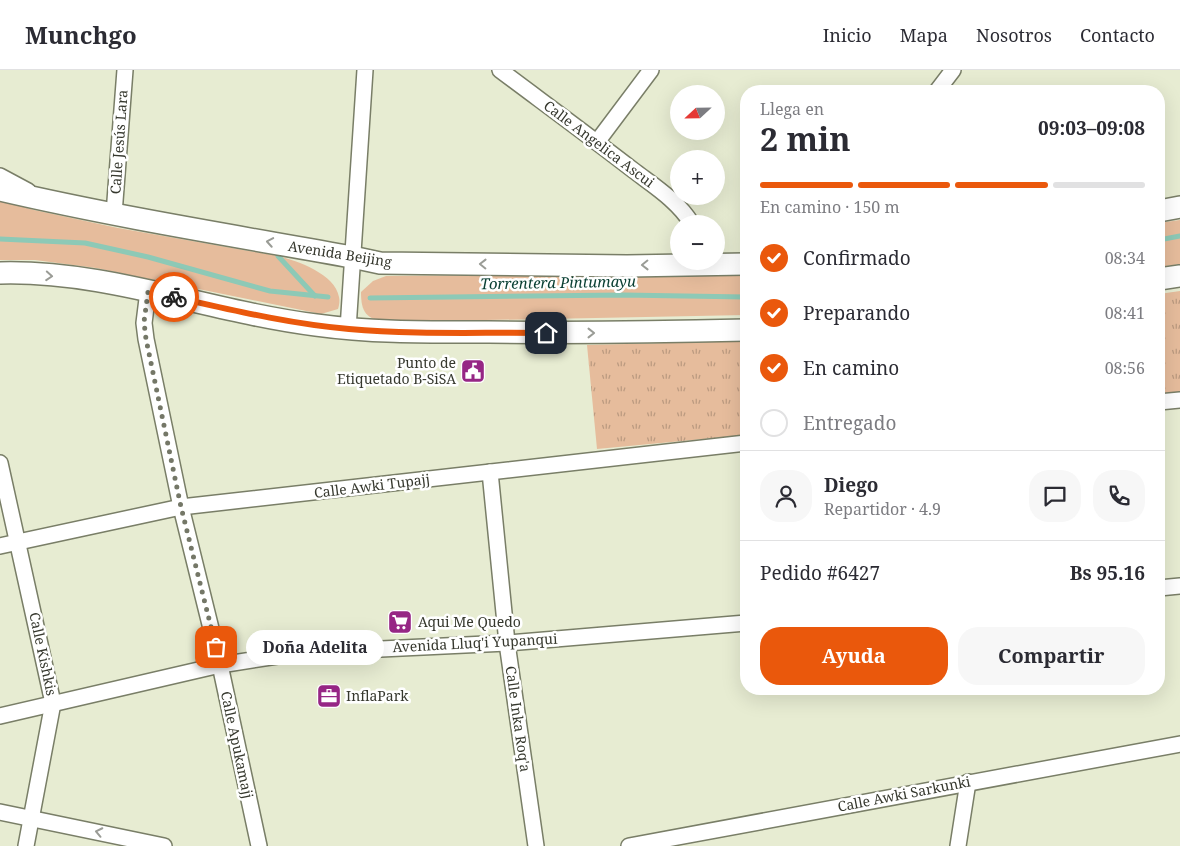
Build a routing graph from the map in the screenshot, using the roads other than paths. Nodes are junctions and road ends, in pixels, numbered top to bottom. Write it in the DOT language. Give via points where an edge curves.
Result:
graph roads {
  1 [pos="125,70"];
  2 [pos="365,70"];
  3 [pos="500,70"];
  4 [pos="651,70"];
  5 [pos="953,70"];
  6 [pos="942,85"];
  7 [pos="597,142"];
  8 [pos="0,176"];
  9 [pos="0,190"];
  10 [pos="55,203"];
  11 [pos="1180,208"];
  12 [pos="1165,210"];
  13 [pos="114,214"];
  14 [pos="687,215"];
  15 [pos="352,256"];
  16 [pos="725,263"];
  17 [pos="670,264"];
  18 [pos="740,264"];
  19 [pos="0,273"];
  20 [pos="1180,276"];
  21 [pos="1165,278"];
  22 [pos="148,292"];
  23 [pos="348,329"];
  24 [pos="740,330"];
  25 [pos="1180,400"];
  26 [pos="1165,401"];
  27 [pos="740,444"];
  28 [pos="0,463"];
  29 [pos="490,472"];
  30 [pos="181,507"];
  31 [pos="18,542"];
  32 [pos="0,546"];
  33 [pos="1180,586"];
  34 [pos="1165,587"];
  35 [pos="740,624"];
  36 [pos="508,643"];
  37 [pos="220,665"];
  38 [pos="53,704"];
  39 [pos="0,716"];
  40 [pos="1180,744"];
  41 [pos="968,782"];
  42 [pos="0,812"];
  43 [pos="32,818"];
  44 [pos="26,846"];
  45 [pos="164,846"];
  46 [pos="259,846"];
  47 [pos="536,846"];
  48 [pos="628,846"];
  49 [pos="958,846"];
  1 -- 13 [label="street, Calle Jesús Lara"];
  2 -- 15 [label="street"];
  3 -- 7 [label="street, Calle Angelica Ascui"];
  4 -- 7 [label="street"];
  5 -- 6 [label="street"];
  7 -- 14 [label="street, Calle Angelica Ascui"];
  8 -- 10 [label="street"];
  9 -- 10 [label="main road, Avenida Beijing"];
  10 -- 13 [label="main road, Avenida Beijing"];
  11 -- 12 [label="main road"];
  15 -- 13 [label="main road, Avenida Beijing, one-way"];
  17 -- 15 [label="main road, Avenida Beijing, one-way" via="380,263"];
  15 -- 23 [label="street"];
  16 -- 18 [label="main road, Avenida Beijing"];
  19 -- 22 [label="main road, one-way" via="69,277"];
  20 -- 21 [label="main road"];
  22 -- 23 [label="main road" via="274,319"];
  22 -- 30 [label="street, Calle Apukamajj" via="144,322 146,339"];
  23 -- 24 [label="main road, one-way" via="616,333"];
  25 -- 26 [label="street"];
  27 -- 29 [label="street, Calle Awki Tupajj"];
  28 -- 31 [label="street, Calle Kishkis"];
  29 -- 30 [label="street, Calle Awki Tupajj"];
  29 -- 36 [label="street, Calle Inka Roq'a"];
  30 -- 31 [label="street, Calle Awki Tupajj"];
  30 -- 37 [label="street, Calle Apukamajj"];
  31 -- 32 [label="street, Calle Awki Tupajj"];
  31 -- 38 [label="street, Calle Kishkis"];
  33 -- 34 [label="street"];
  35 -- 36 [label="street, Avenida Lluq'i Yupanqui"];
  36 -- 37 [label="street, Avenida Lluq'i Yupanqui" via="297,653"];
  36 -- 47 [label="street, Calle Inka Roq'a"];
  37 -- 38 [label="street, Avenida Lluq'i Yupanqui"];
  37 -- 46 [label="street, Calle Apukamajj"];
  38 -- 39 [label="street, Avenida Lluq'i Yupanqui"];
  38 -- 43 [label="street, Calle Kishkis"];
  40 -- 41 [label="street, Calle Awki Sarkunki"];
  41 -- 48 [label="street, Calle Awki Sarkunki"];
  41 -- 49 [label="street"];
  42 -- 43 [label="street"];
  43 -- 44 [label="street, Calle Kishkis"];
  45 -- 43 [label="street, one-way"];
}
